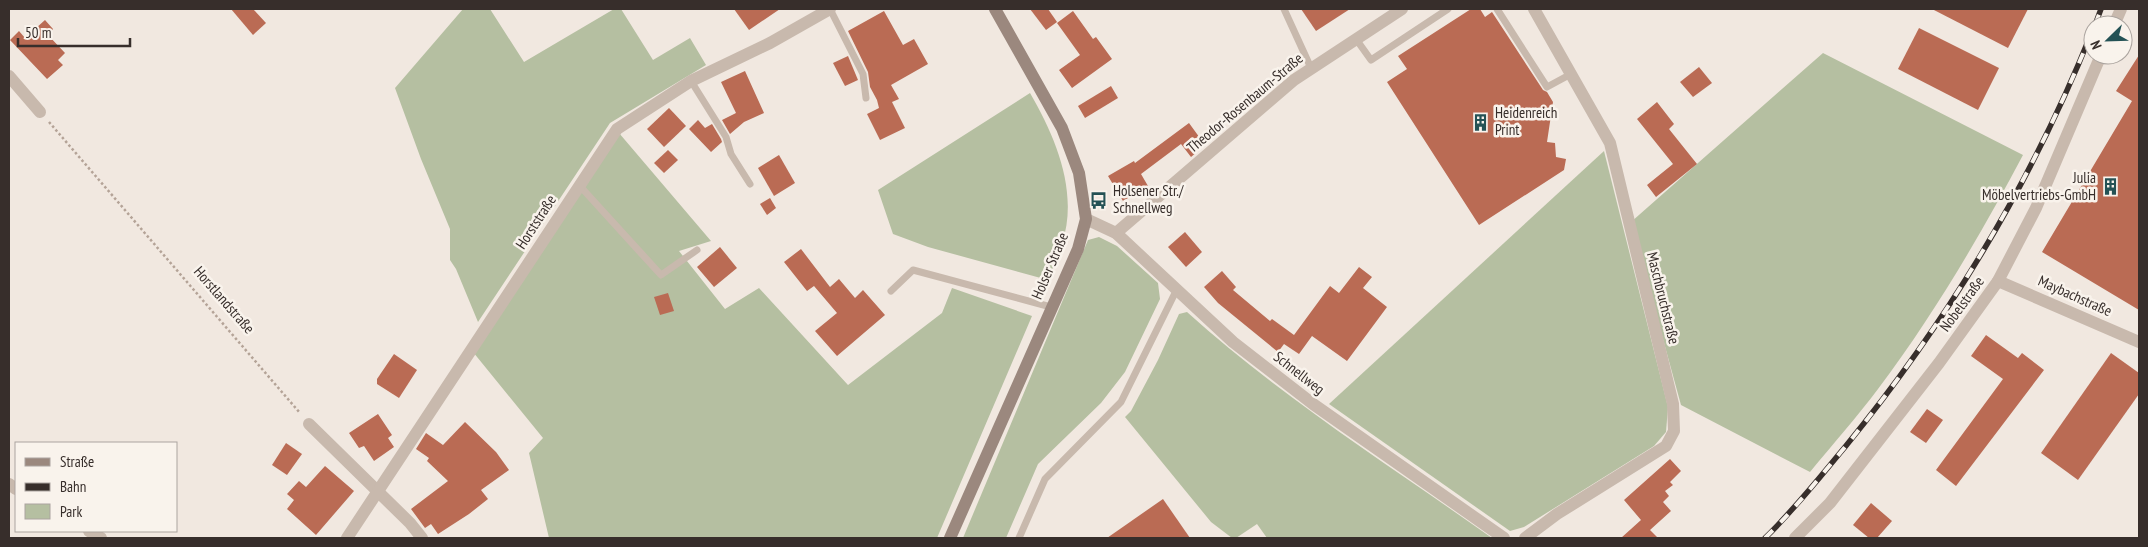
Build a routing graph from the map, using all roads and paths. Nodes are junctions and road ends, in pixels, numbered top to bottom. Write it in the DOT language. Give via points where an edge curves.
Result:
graph roads {
  1 [pos="830,9"];
  2 [pos="995,9"];
  3 [pos="1284,9"];
  4 [pos="1402,9"];
  5 [pos="1448,9"];
  6 [pos="1497,9"];
  7 [pos="1534,9"];
  8 [pos="1356,39"];
  9 [pos="2097,65"];
  10 [pos="1312,68"];
  11 [pos="1571,74"];
  12 [pos="9,76"];
  13 [pos="691,81"];
  14 [pos="866,98"];
  15 [pos="40,112"];
  16 [pos="750,184"];
  17 [pos="580,185"];
  18 [pos="1086,219"];
  19 [pos="1116,233"];
  20 [pos="697,250"];
  21 [pos="1998,281"];
  22 [pos="1177,289"];
  23 [pos="891,291"];
  24 [pos="1051,307"];
  25 [pos="2139,342"];
  26 [pos="309,424"];
  27 [pos="377,492"];
  28 [pos="90,532"];
  29 [pos="101,538"];
  30 [pos="347,538"];
  31 [pos="422,538"];
  32 [pos="950,538"];
  33 [pos="1019,538"];
  34 [pos="1504,538"];
  35 [pos="1525,538"];
  36 [pos="1795,538"];
  1 -- 13 [label="street, Horststraße" via="770,43"];
  1 -- 14 [label="lane" via="863,74"];
  2 -- 18 [label="main road, Holser Straße" via="1062,128 1079,173"];
  3 -- 10 [label="lane"];
  4 -- 8 [label="street, Theodor-Rosenbaum-Straße"];
  5 -- 8 [label="lane" via="1371,60"];
  6 -- 11 [label="lane" via="1547,87"];
  7 -- 11 [label="street, Maschbruchstraße"];
  8 -- 10 [label="street, Theodor-Rosenbaum-Straße"];
  9 -- 21 [label="street, Nobelstraße" via="2036,208"];
  10 -- 19 [label="street, Theodor-Rosenbaum-Straße"];
  11 -- 35 [label="street, Maschbruchstraße" via="1610,143 1673,404 1674,431 1666,446 1556,514"];
  12 -- 15 [label="street"];
  13 -- 16 [label="lane"];
  13 -- 17 [label="street, Horststraße" via="617,129"];
  15 -- 26 [label="path, Horstlandstraße"];
  17 -- 20 [label="lane" via="661,275"];
  17 -- 27 [label="street, Horststraße"];
  18 -- 19 [label="street, Schnellweg"];
  18 -- 24 [label="main road, Holser Straße" via="1078,249"];
  19 -- 22 [label="street, Schnellweg"];
  21 -- 25 [label="street, Maybachstraße"];
  21 -- 36 [label="street, Nobelstraße" via="1836,496"];
  22 -- 33 [label="lane" via="1121,402 1045,479"];
  22 -- 34 [label="street, Schnellweg" via="1233,342 1313,404"];
  23 -- 24 [label="lane" via="913,270"];
  24 -- 32 [label="main road, Holser Straße"];
  26 -- 27 [label="street"];
  27 -- 30 [label="street, Horststraße"];
  27 -- 31 [label="street"];
  28 -- 29 [label="street"];
}
